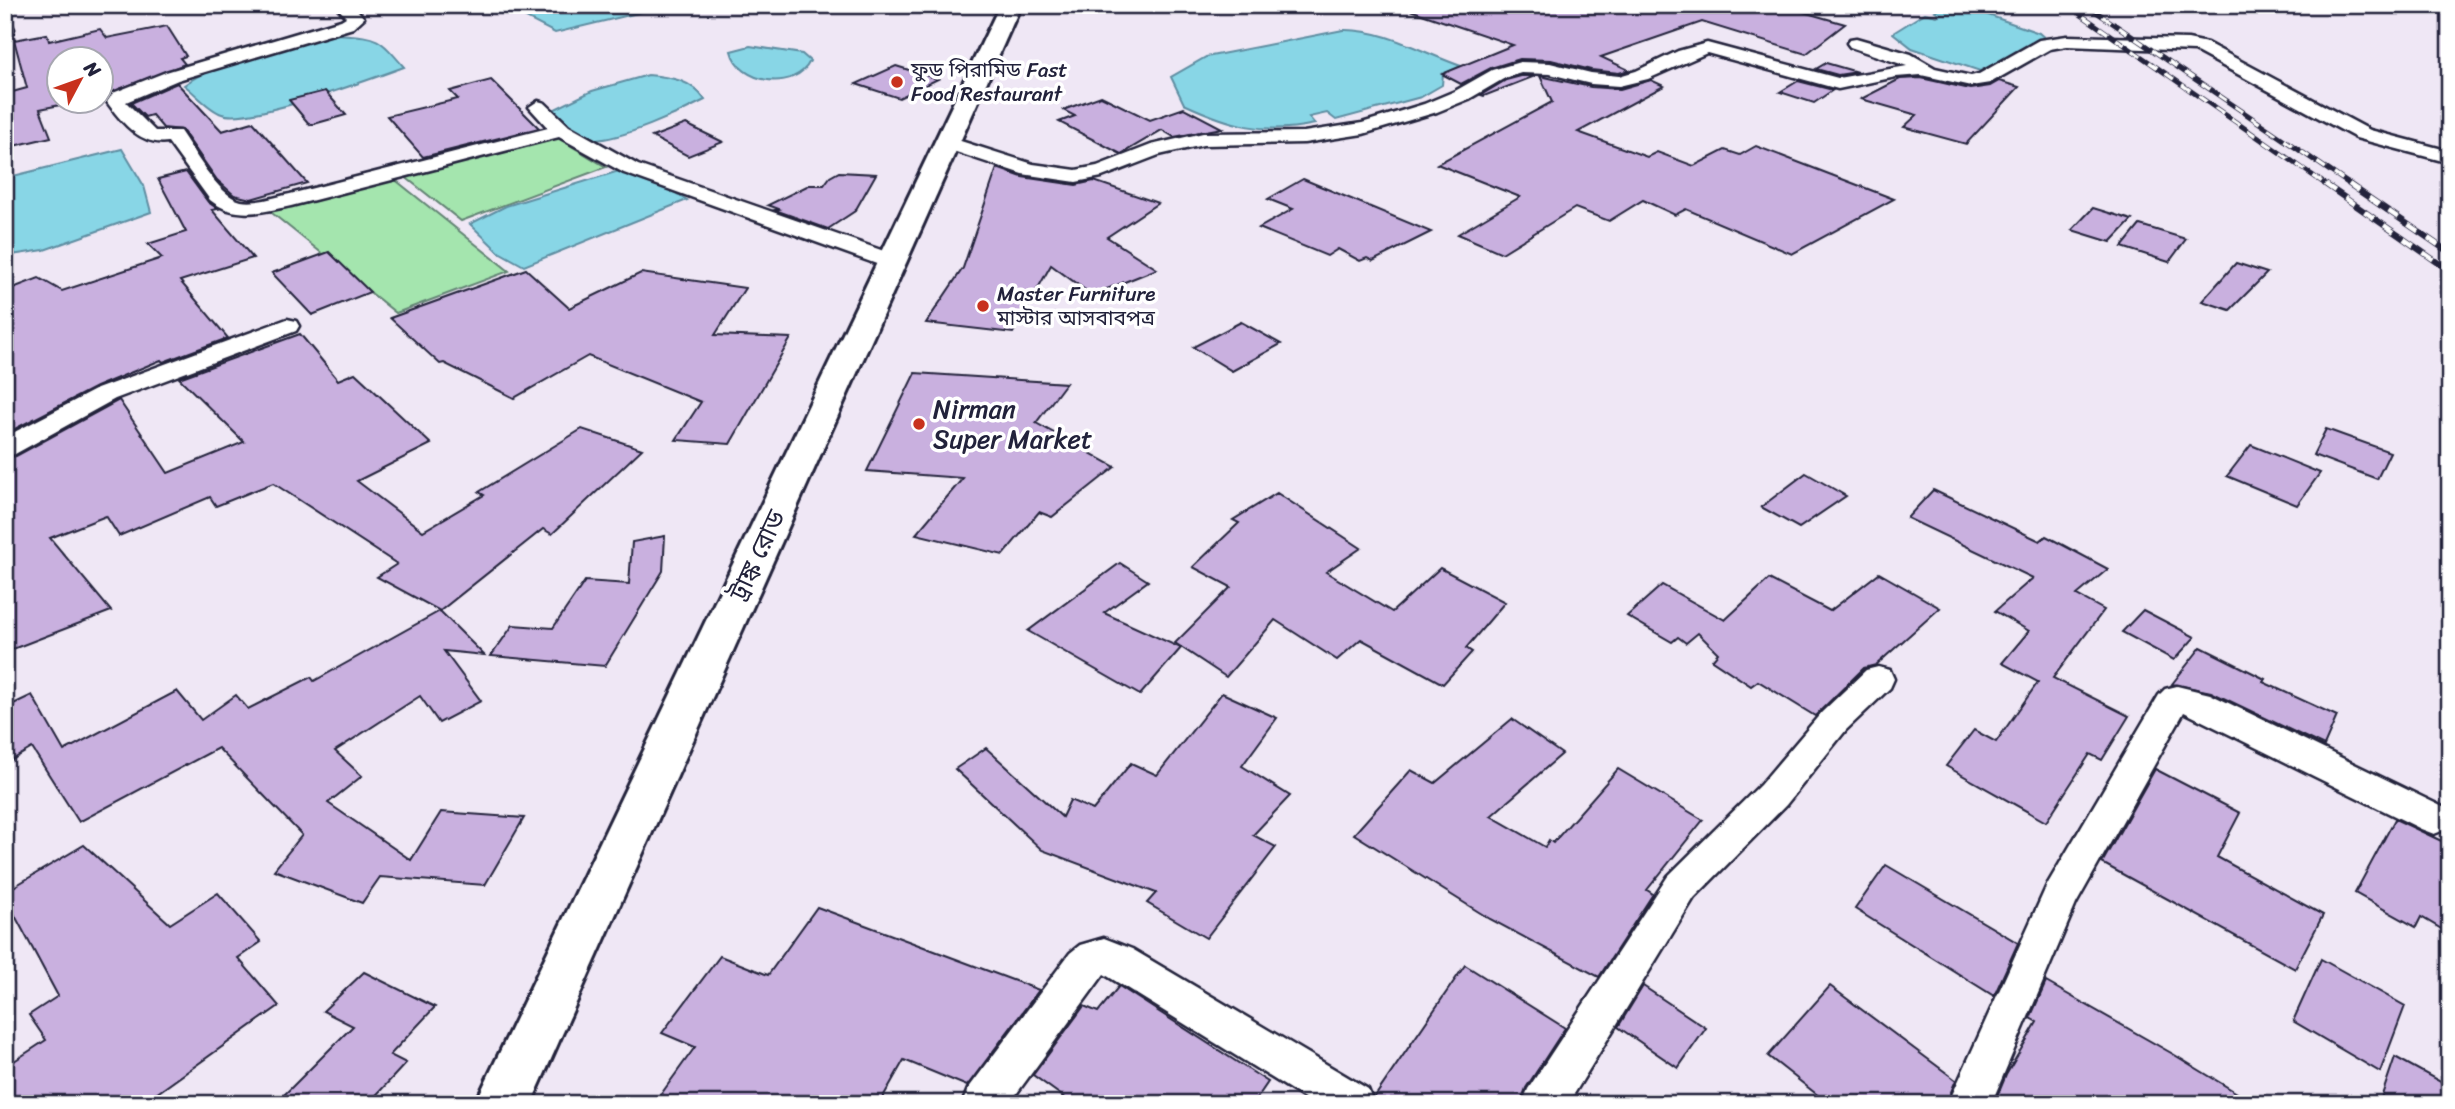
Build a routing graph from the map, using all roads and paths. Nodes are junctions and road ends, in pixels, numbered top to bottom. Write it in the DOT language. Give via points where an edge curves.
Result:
graph roads {
  1 [pos="343,5"];
  2 [pos="1011,5"];
  3 [pos="1856,43"];
  4 [pos="1932,73"];
  5 [pos="538,107"];
  6 [pos="562,130"];
  7 [pos="948,143"];
  8 [pos="2450,157"];
  9 [pos="893,262"];
  10 [pos="287,326"];
  11 [pos="5,448"];
  12 [pos="1878,680"];
  13 [pos="2434,819"];
  14 [pos="503,1104"];
  15 [pos="983,1104"];
  16 [pos="1353,1104"];
  17 [pos="1543,1104"];
  18 [pos="1969,1104"];
  1 -- 6 [label="street" via="356,18 347,24 173,76 116,102 148,135 173,135 216,194 244,206 290,200"];
  2 -- 7 [label="main road, ট্রাঙ্ক রোড"];
  3 -- 4 [label="street" via="1922,64"];
  4 -- 7 [label="street" via="1896,72 1838,84 1707,48 1618,81 1551,68 1525,68 1504,72 1421,109 1331,135 1206,138 1076,176"];
  4 -- 8 [label="street" via="1984,79 2045,44 2067,41 2188,44 2217,54 2363,134"];
  5 -- 6 [label="street"];
  6 -- 9 [label="street" via="631,169"];
  7 -- 9 [label="main road, ট্রাঙ্ক রোড"];
  9 -- 14 [label="main road, ট্রাঙ্ক রোড"];
  10 -- 11 [label="street" via="106,394"];
  12 -- 17 [label="street" via="1834,721 1773,795 1681,887"];
  13 -- 18 [label="street" via="2198,703 2177,698 2060,897"];
  15 -- 16 [label="street" via="1084,966 1094,957 1104,956"];
}
